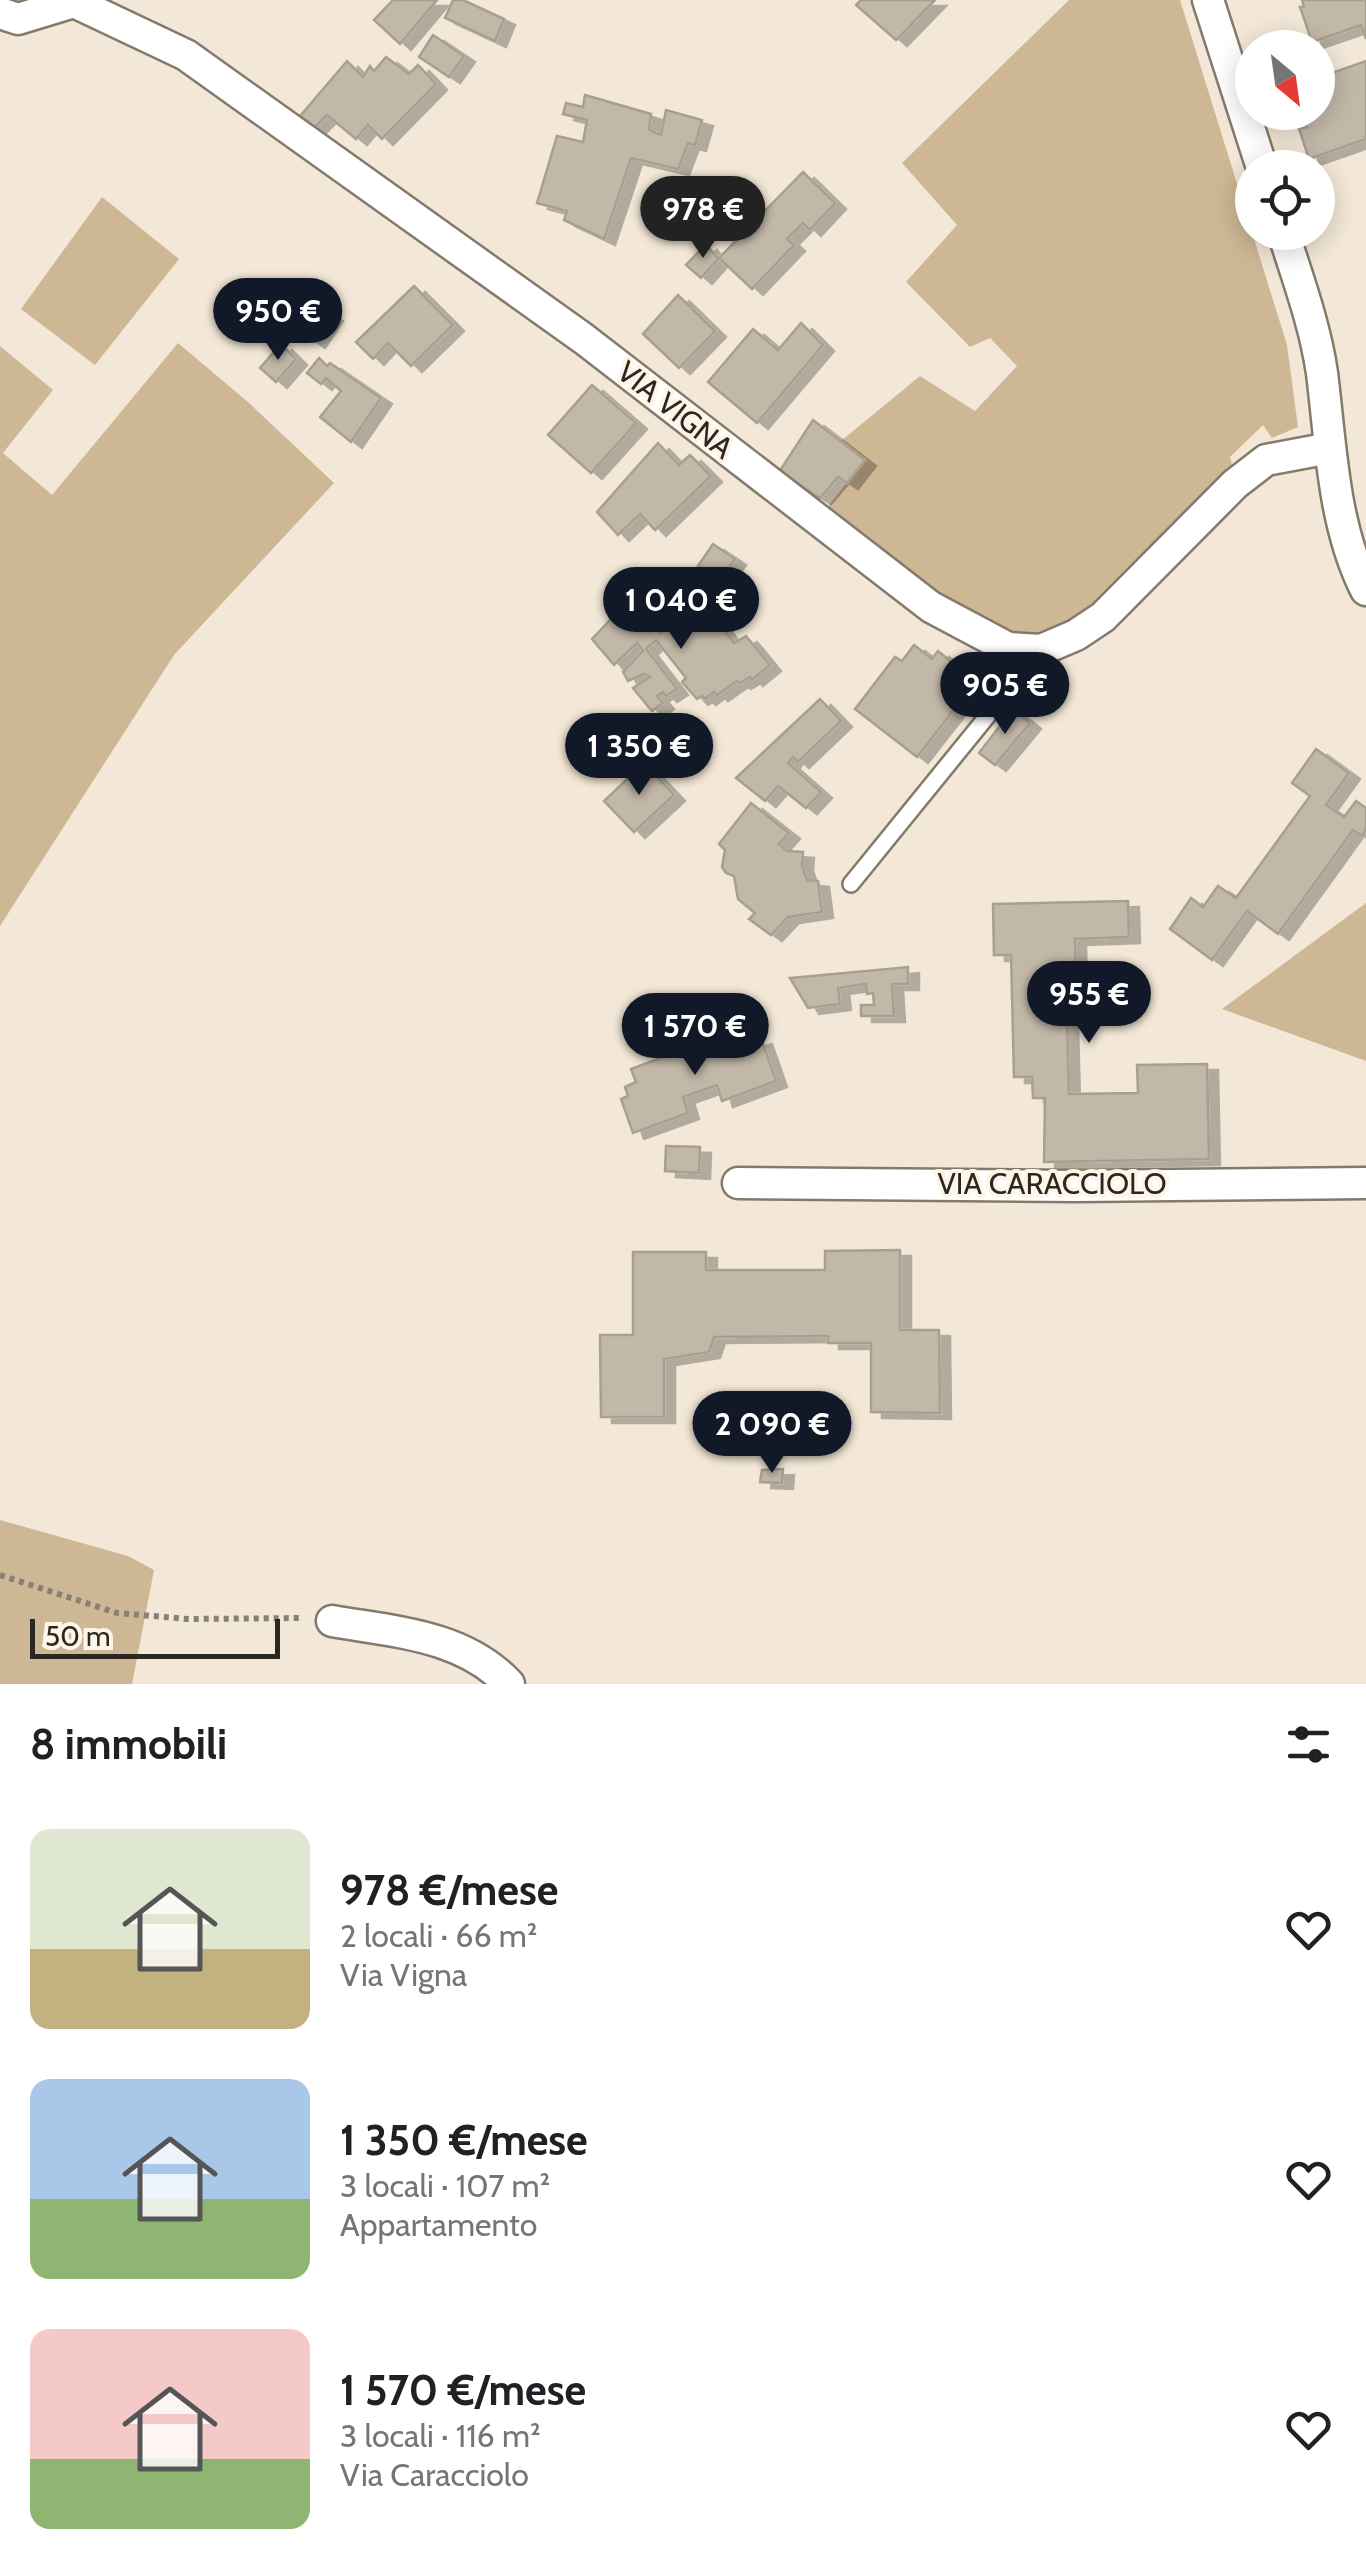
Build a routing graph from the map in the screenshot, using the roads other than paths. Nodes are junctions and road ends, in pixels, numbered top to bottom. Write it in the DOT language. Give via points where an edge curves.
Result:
graph roads {
  1 [pos="1208,0"];
  2 [pos="0,13"];
  3 [pos="1256,150"];
  4 [pos="1289,250"];
  5 [pos="1330,448"];
  6 [pos="1366,590"];
  7 [pos="1041,650"];
  8 [pos="851,884"];
  9 [pos="738,1183"];
  10 [pos="1366,1183"];
  11 [pos="332,1621"];
  12 [pos="509,1684"];
  1 -- 3 [label="street"];
  2 -- 7 [label="street, VIA VIGNA" via="18,19 74,2 186,56 584,339 931,607 1008,648"];
  4 -- 5 [label="street" via="1316,339"];
  5 -- 6 [label="street" via="1348,540"];
  5 -- 7 [label="street" via="1266,460 1103,617"];
  7 -- 8 [label="lane"];
  9 -- 10 [label="street, VIA CARACCIOLO"];
  11 -- 12 [label="street" via="444,1641 490,1663"];
}
